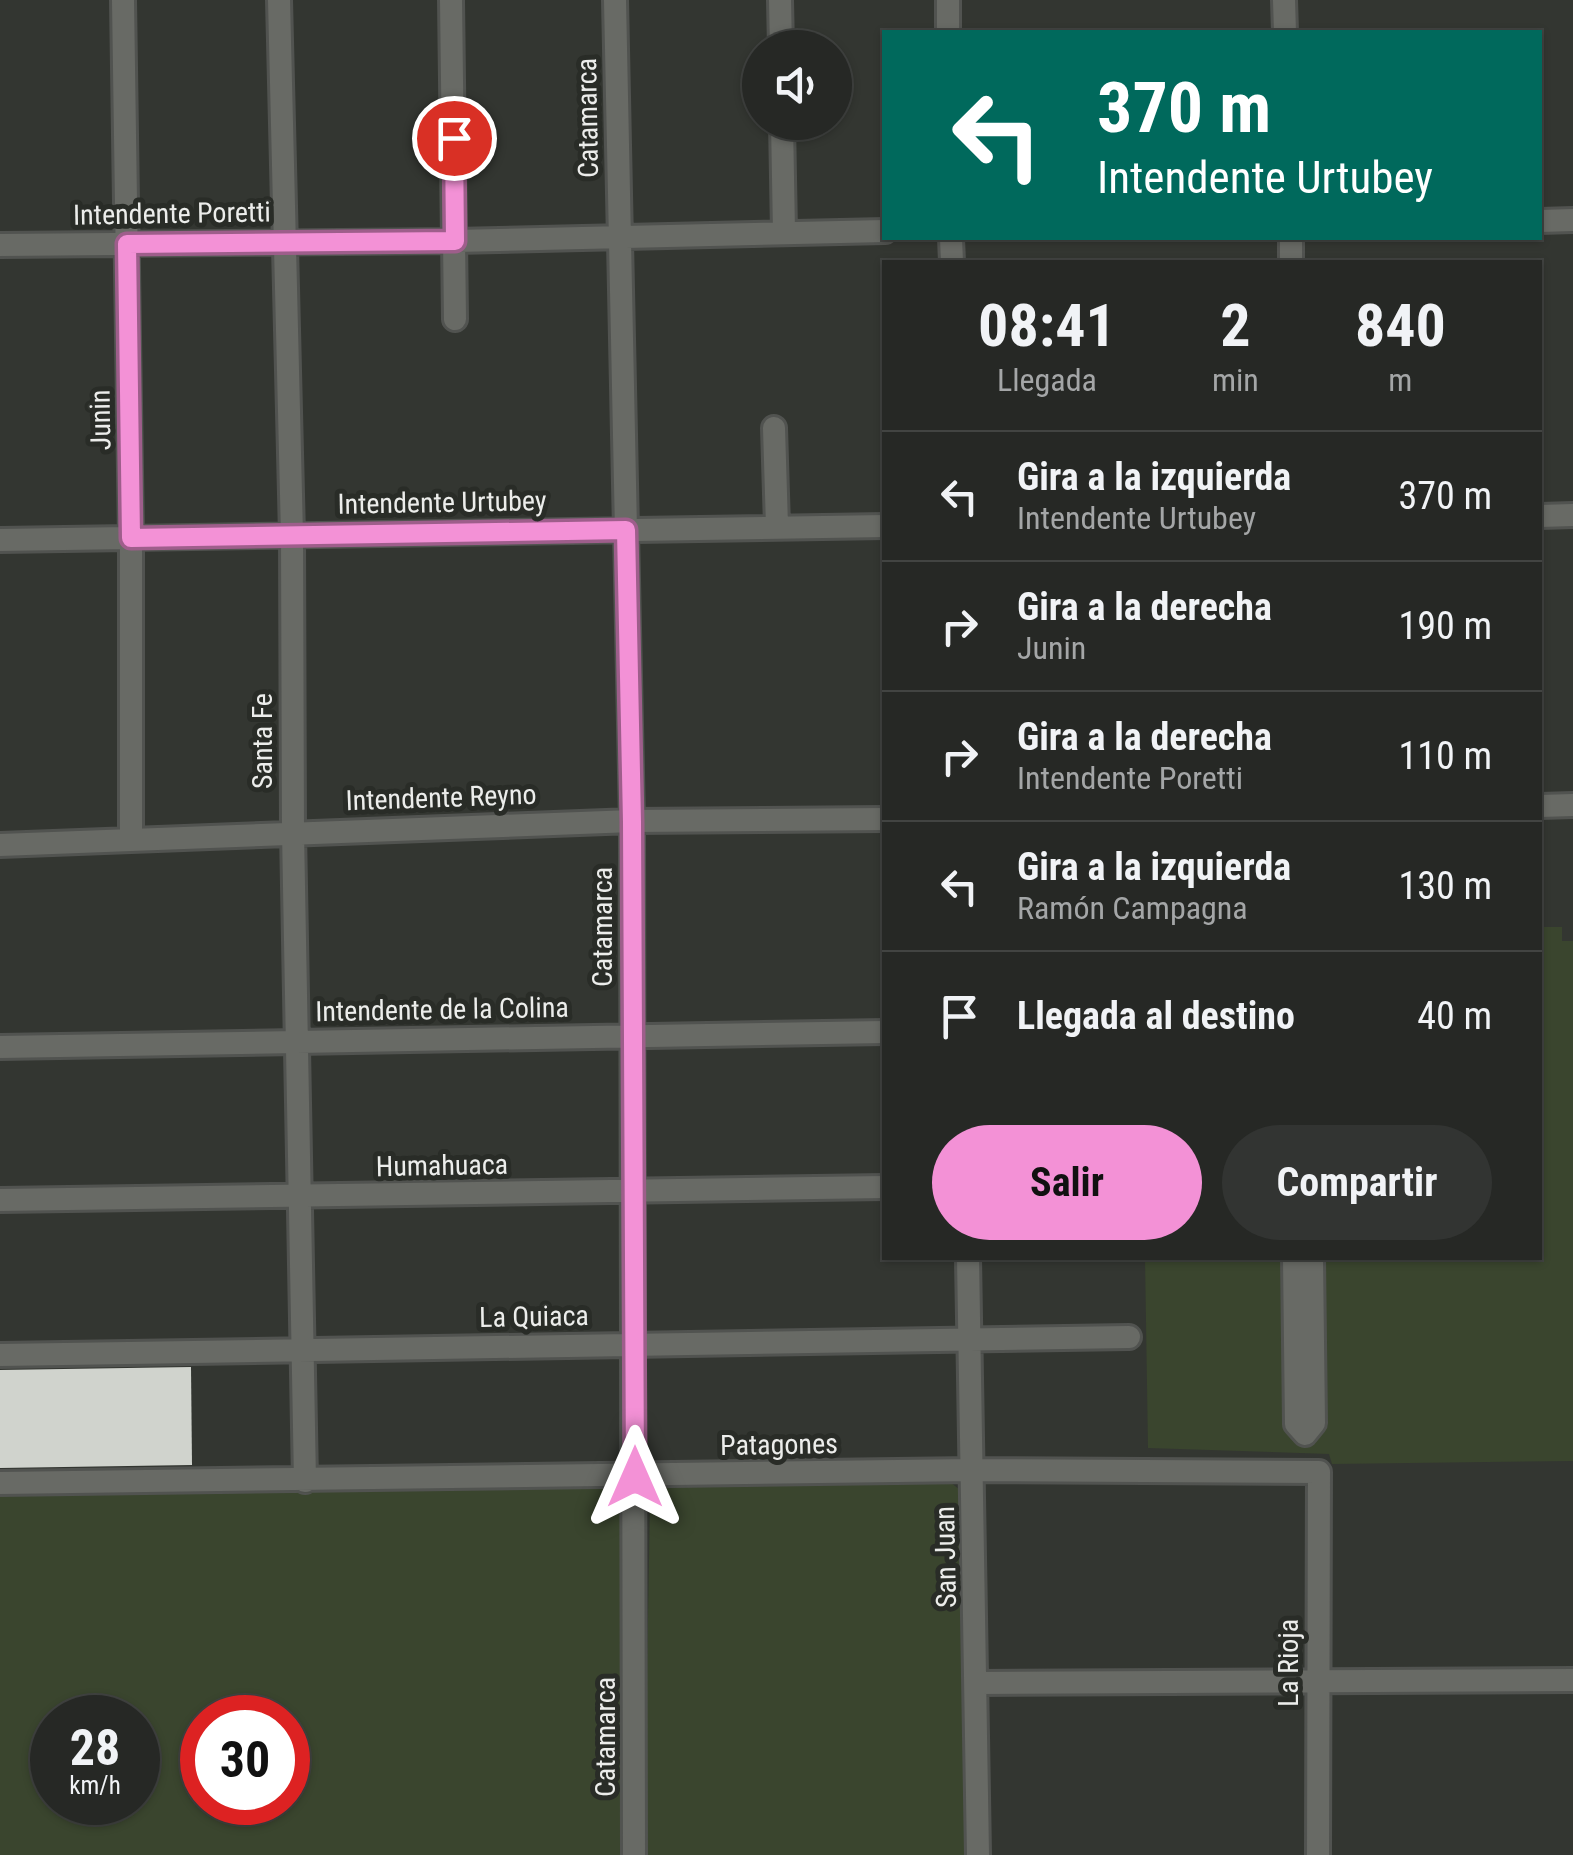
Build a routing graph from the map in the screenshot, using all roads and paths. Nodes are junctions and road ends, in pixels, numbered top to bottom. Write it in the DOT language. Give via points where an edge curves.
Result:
graph roads {
  1 [pos="124,0"];
  2 [pos="278,0"];
  3 [pos="451,0"];
  4 [pos="615,0"];
  5 [pos="780,0"];
  6 [pos="948,0"];
  7 [pos="1284,0"];
  8 [pos="781,30"];
  9 [pos="948,30"];
  10 [pos="1285,30"];
  11 [pos="782,140"];
  12 [pos="1542,220"];
  13 [pos="1573,220"];
  14 [pos="882,231"];
  15 [pos="784,232"];
  16 [pos="619,235"];
  17 [pos="455,241"];
  18 [pos="282,242"];
  19 [pos="127,244"];
  20 [pos="0,245"];
  21 [pos="456,319"];
  22 [pos="774,428"];
  23 [pos="1573,515"];
  24 [pos="1542,516"];
  25 [pos="777,526"];
  26 [pos="882,526"];
  27 [pos="626,530"];
  28 [pos="292,535"];
  29 [pos="131,538"];
  30 [pos="0,540"];
  31 [pos="1573,805"];
  32 [pos="1542,806"];
  33 [pos="882,819"];
  34 [pos="632,822"];
  35 [pos="293,832"];
  36 [pos="131,839"];
  37 [pos="0,845"];
  38 [pos="882,1032"];
  39 [pos="632,1035"];
  40 [pos="299,1042"];
  41 [pos="0,1047"];
  42 [pos="882,1187"];
  43 [pos="633,1191"];
  44 [pos="301,1198"];
  45 [pos="0,1200"];
  46 [pos="968,1260"];
  47 [pos="1294,1260"];
  48 [pos="1312,1260"];
  49 [pos="1129,1337"];
  50 [pos="971,1338"];
  51 [pos="634,1345"];
  52 [pos="303,1348"];
  53 [pos="0,1355"];
  54 [pos="973,1470"];
  55 [pos="1319,1472"];
  56 [pos="635,1477"];
  57 [pos="305,1481"];
  58 [pos="0,1483"];
  59 [pos="1573,1680"];
  60 [pos="1317,1681"];
  61 [pos="978,1683"];
  62 [pos="634,1855"];
  63 [pos="978,1855"];
  64 [pos="1318,1855"];
  1 -- 19 [label="street, Junin"];
  2 -- 18 [label="street, Santa Fe"];
  3 -- 17 [label="street"];
  4 -- 16 [label="street, Catamarca"];
  5 -- 8 [label="street"];
  6 -- 9 [label="street"];
  7 -- 10 [label="street"];
  11 -- 15 [label="street"];
  12 -- 13 [label="street"];
  14 -- 15 [label="street, Intendente Poretti"];
  15 -- 16 [label="street, Intendente Poretti"];
  16 -- 17 [label="street, Intendente Poretti"];
  16 -- 27 [label="street, Catamarca"];
  17 -- 18 [label="street, Intendente Poretti"];
  17 -- 21 [label="street"];
  18 -- 19 [label="street, Intendente Poretti"];
  18 -- 28 [label="street, Santa Fe"];
  19 -- 20 [label="street, Intendente Poretti"];
  19 -- 29 [label="street, Junin"];
  22 -- 25 [label="street"];
  23 -- 24 [label="street"];
  25 -- 26 [label="street, Intendente Urtubey"];
  25 -- 27 [label="street, Intendente Urtubey"];
  27 -- 28 [label="street, Intendente Urtubey"];
  27 -- 34 [label="street, Catamarca"];
  28 -- 29 [label="street, Intendente Urtubey"];
  28 -- 35 [label="street, Santa Fe"];
  29 -- 30 [label="street, Intendente Urtubey"];
  29 -- 36 [label="street, Junin"];
  31 -- 32 [label="street"];
  33 -- 34 [label="street, Intendente Reyno"];
  34 -- 35 [label="street, Intendente Reyno"];
  34 -- 39 [label="street, Catamarca"];
  35 -- 36 [label="street, Intendente Reyno"];
  35 -- 40 [label="street, Santa Fe"];
  36 -- 37 [label="street, Intendente Reyno"];
  38 -- 39 [label="street, Intendente de la Colina"];
  39 -- 40 [label="street, Intendente de la Colina"];
  39 -- 43 [label="street, Catamarca"];
  40 -- 41 [label="street, Intendente de la Colina"];
  40 -- 44 [label="street, Santa Fe"];
  42 -- 43 [label="street, Humahuaca"];
  43 -- 44 [label="street, Humahuaca"];
  43 -- 51 [label="street, Catamarca"];
  44 -- 45 [label="street, Humahuaca"];
  44 -- 52 [label="street, Santa Fe"];
  46 -- 50 [label="street, San Juan"];
  47 -- 48 [label="street" via="1296,1424 1305,1434 1314,1422"];
  49 -- 50 [label="street, La Quiaca"];
  50 -- 51 [label="street, La Quiaca"];
  50 -- 54 [label="street, San Juan"];
  51 -- 52 [label="street, La Quiaca"];
  51 -- 56 [label="street, Catamarca"];
  52 -- 53 [label="street, La Quiaca"];
  52 -- 57 [label="street, Santa Fe"];
  54 -- 55 [label="street, Patagones"];
  54 -- 56 [label="street, Patagones"];
  54 -- 61 [label="street, San Juan"];
  55 -- 60 [label="street, La Rioja"];
  56 -- 57 [label="street, Patagones"];
  56 -- 62 [label="street, Catamarca"];
  57 -- 58 [label="street, Patagones"];
  59 -- 60 [label="street"];
  60 -- 61 [label="street"];
  60 -- 64 [label="street, La Rioja"];
  61 -- 63 [label="street, San Juan"];
}
